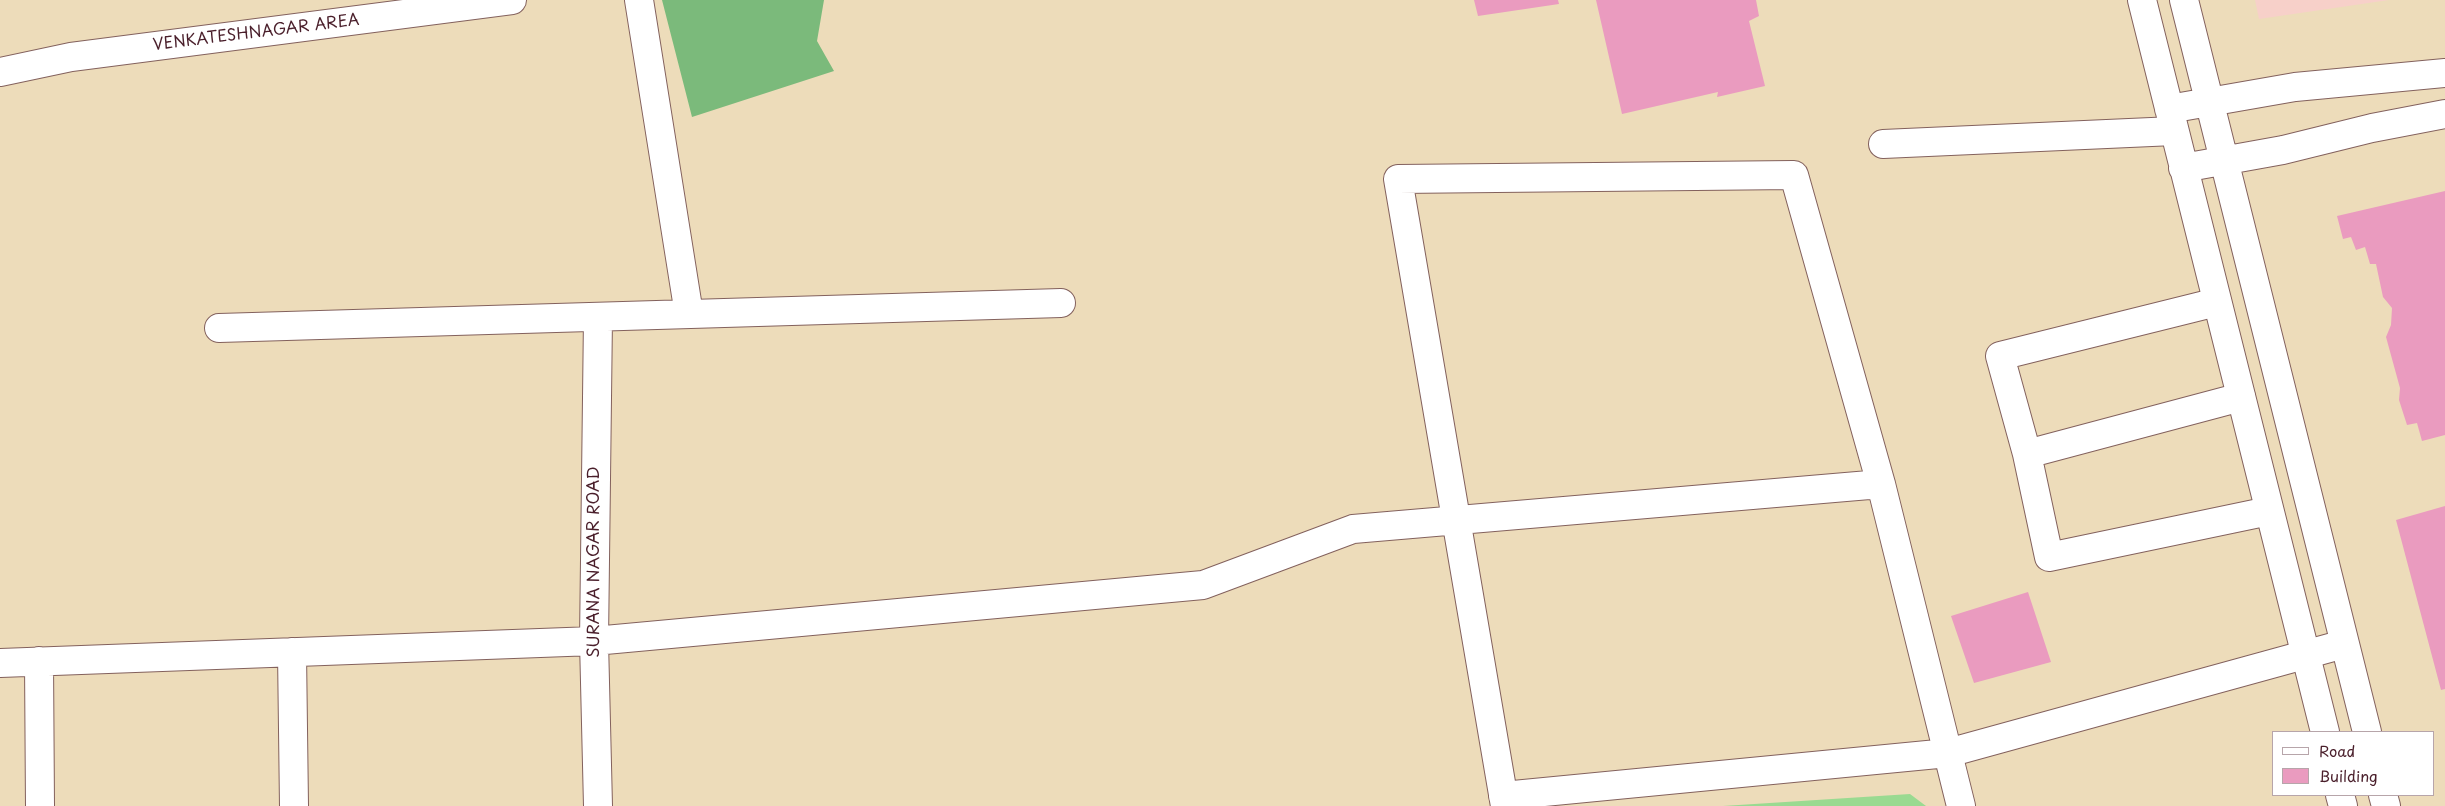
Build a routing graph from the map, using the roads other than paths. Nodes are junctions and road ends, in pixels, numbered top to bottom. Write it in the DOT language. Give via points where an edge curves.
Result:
graph roads {
  1 [pos="512,0"];
  2 [pos="639,0"];
  3 [pos="2142,0"];
  4 [pos="2184,0"];
  5 [pos="0,72"];
  6 [pos="2445,73"];
  7 [pos="2209,102"];
  8 [pos="2445,114"];
  9 [pos="2171,120"];
  10 [pos="1883,144"];
  11 [pos="2224,160"];
  12 [pos="2183,168"];
  13 [pos="2217,302"];
  14 [pos="1061,303"];
  15 [pos="690,314"];
  16 [pos="598,317"];
  17 [pos="219,328"];
  18 [pos="2241,397"];
  19 [pos="2027,454"];
  20 [pos="1881,484"];
  21 [pos="2269,510"];
  22 [pos="1454,520"];
  23 [pos="594,641"];
  24 [pos="2344,644"];
  25 [pos="292,652"];
  26 [pos="2305,656"];
  27 [pos="39,661"];
  28 [pos="0,663"];
  29 [pos="2325,731"];
  30 [pos="2367,731"];
  31 [pos="1948,753"];
  32 [pos="1504,801"];
  33 [pos="40,806"];
  34 [pos="294,806"];
  35 [pos="598,806"];
  36 [pos="1961,806"];
  1 -- 5 [label="street, VENKATESHNAGAR AREA" via="71,57"];
  2 -- 15 [label="street"];
  3 -- 9 [label="street"];
  4 -- 7 [label="street"];
  6 -- 7 [label="street" via="2296,87"];
  7 -- 9 [label="street"];
  7 -- 11 [label="street"];
  8 -- 11 [label="street"];
  9 -- 10 [label="street"];
  9 -- 12 [label="street"];
  11 -- 12 [label="street"];
  11 -- 24 [label="street"];
  12 -- 13 [label="street"];
  13 -- 18 [label="street"];
  13 -- 19 [label="street" via="2000,356"];
  14 -- 15 [label="street"];
  15 -- 16 [label="street"];
  16 -- 17 [label="street"];
  16 -- 23 [label="street, SURANA NAGAR ROAD"];
  18 -- 19 [label="street"];
  18 -- 21 [label="street"];
  19 -- 21 [label="street" via="2049,557"];
  20 -- 22 [label="street"];
  20 -- 22 [label="street" via="1794,175 1398,179"];
  20 -- 31 [label="street"];
  21 -- 26 [label="street"];
  22 -- 23 [label="street" via="1353,529 1203,585"];
  22 -- 32 [label="street"];
  23 -- 25 [label="street"];
  23 -- 35 [label="street, SURANA NAGAR ROAD"];
  24 -- 26 [label="street"];
  24 -- 30 [label="street"];
  25 -- 27 [label="street"];
  25 -- 34 [label="street"];
  26 -- 29 [label="street"];
  26 -- 31 [label="street"];
  27 -- 28 [label="street"];
  27 -- 33 [label="street"];
  31 -- 32 [label="street"];
  31 -- 36 [label="street"];
}
